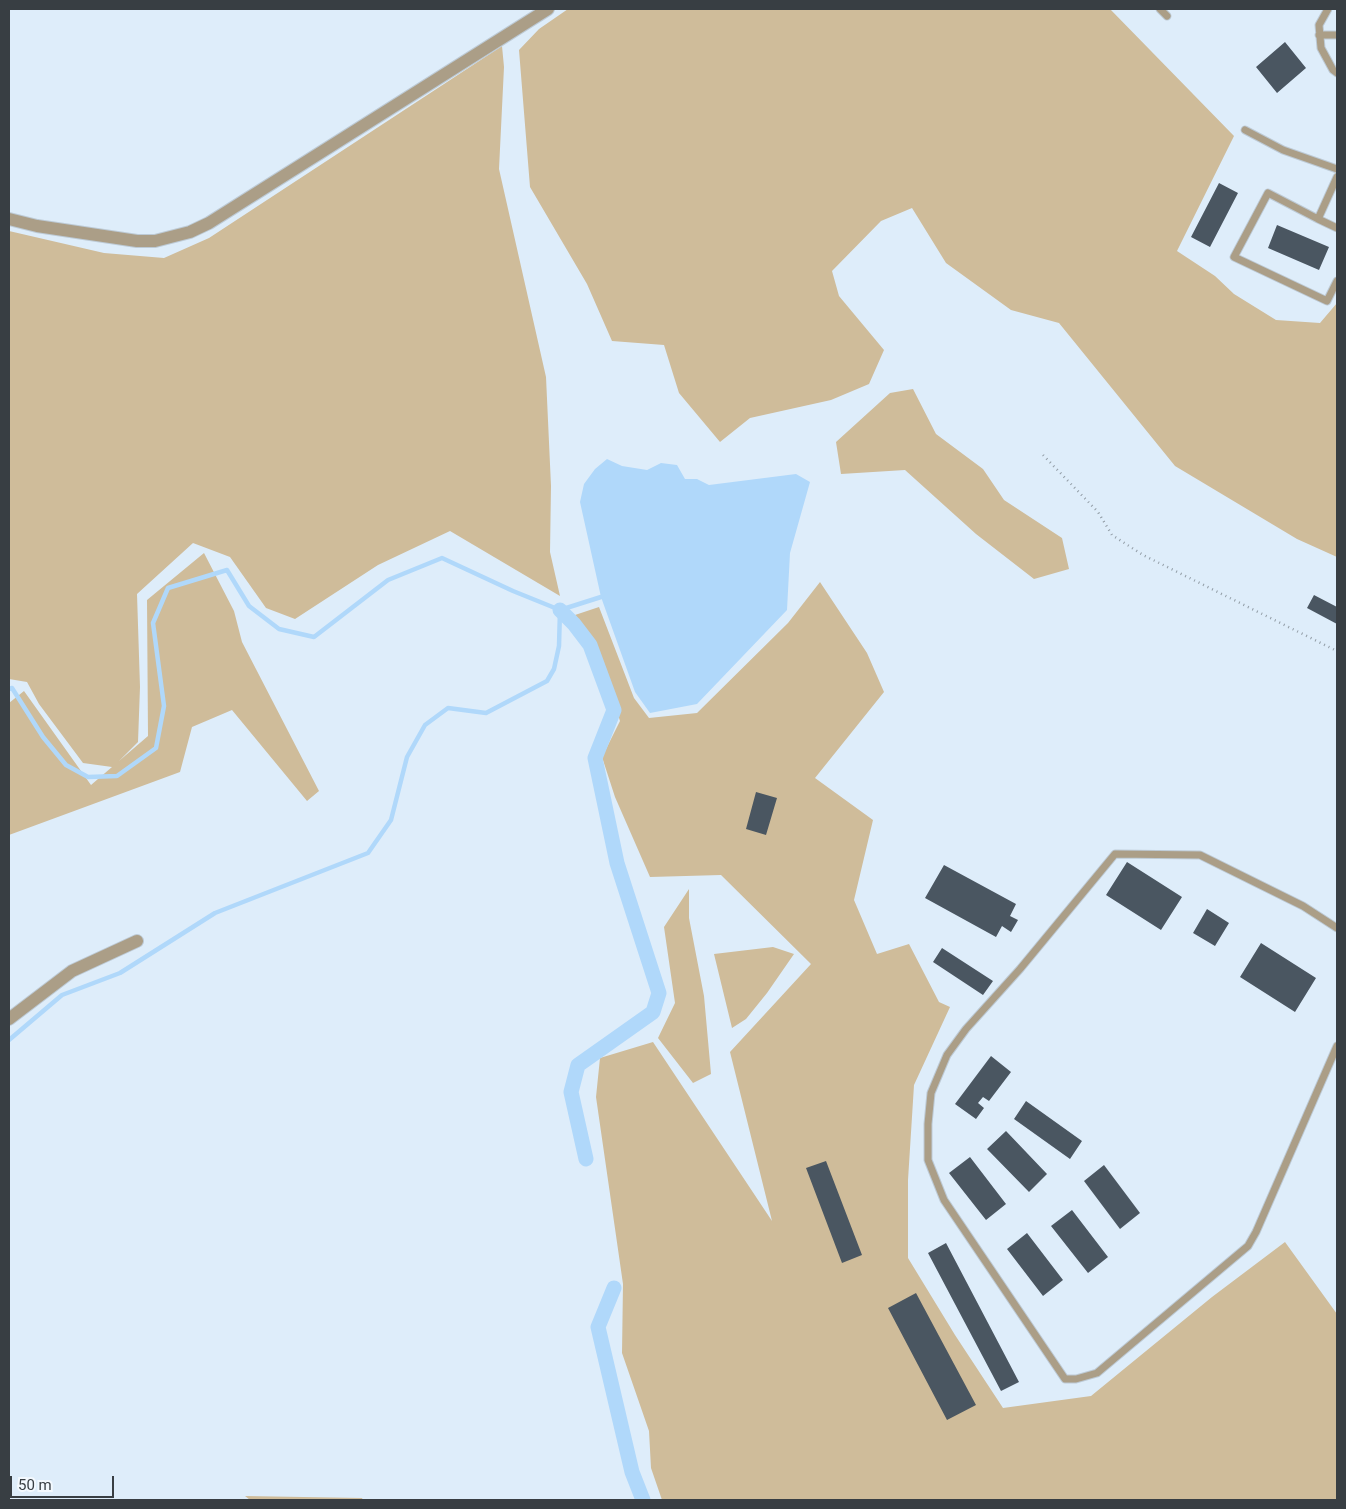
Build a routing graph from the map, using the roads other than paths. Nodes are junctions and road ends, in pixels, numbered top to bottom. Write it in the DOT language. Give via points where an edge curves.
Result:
graph roads {
  1 [pos="548,9"];
  2 [pos="1160,9"];
  3 [pos="1328,9"];
  4 [pos="1167,16"];
  5 [pos="1337,35"];
  6 [pos="1319,36"];
  7 [pos="1337,73"];
  8 [pos="1245,130"];
  9 [pos="1337,169"];
  10 [pos="1337,177"];
  11 [pos="1318,218"];
  12 [pos="9,219"];
  13 [pos="1337,228"];
  14 [pos="1337,280"];
  15 [pos="1337,928"];
  16 [pos="137,941"];
  17 [pos="9,1018"];
  18 [pos="1337,1046"];
  1 -- 12 [label="street" via="190,232 155,241 137,241"];
  2 -- 4 [label="lane"];
  3 -- 6 [label="lane" via="1319,25"];
  5 -- 6 [label="lane"];
  6 -- 7 [label="lane" via="1321,48"];
  8 -- 9 [label="lane" via="1283,150"];
  10 -- 11 [label="lane"];
  11 -- 13 [label="lane"];
  11 -- 14 [label="lane" via="1268,193 1234,257 1327,301"];
  15 -- 18 [label="lane" via="1303,906 1200,854 1114,854 947,1055 931,1093 928,1160 944,1200 1065,1379 1098,1373 1248,1246"];
  16 -- 17 [label="street" via="72,971"];
}
